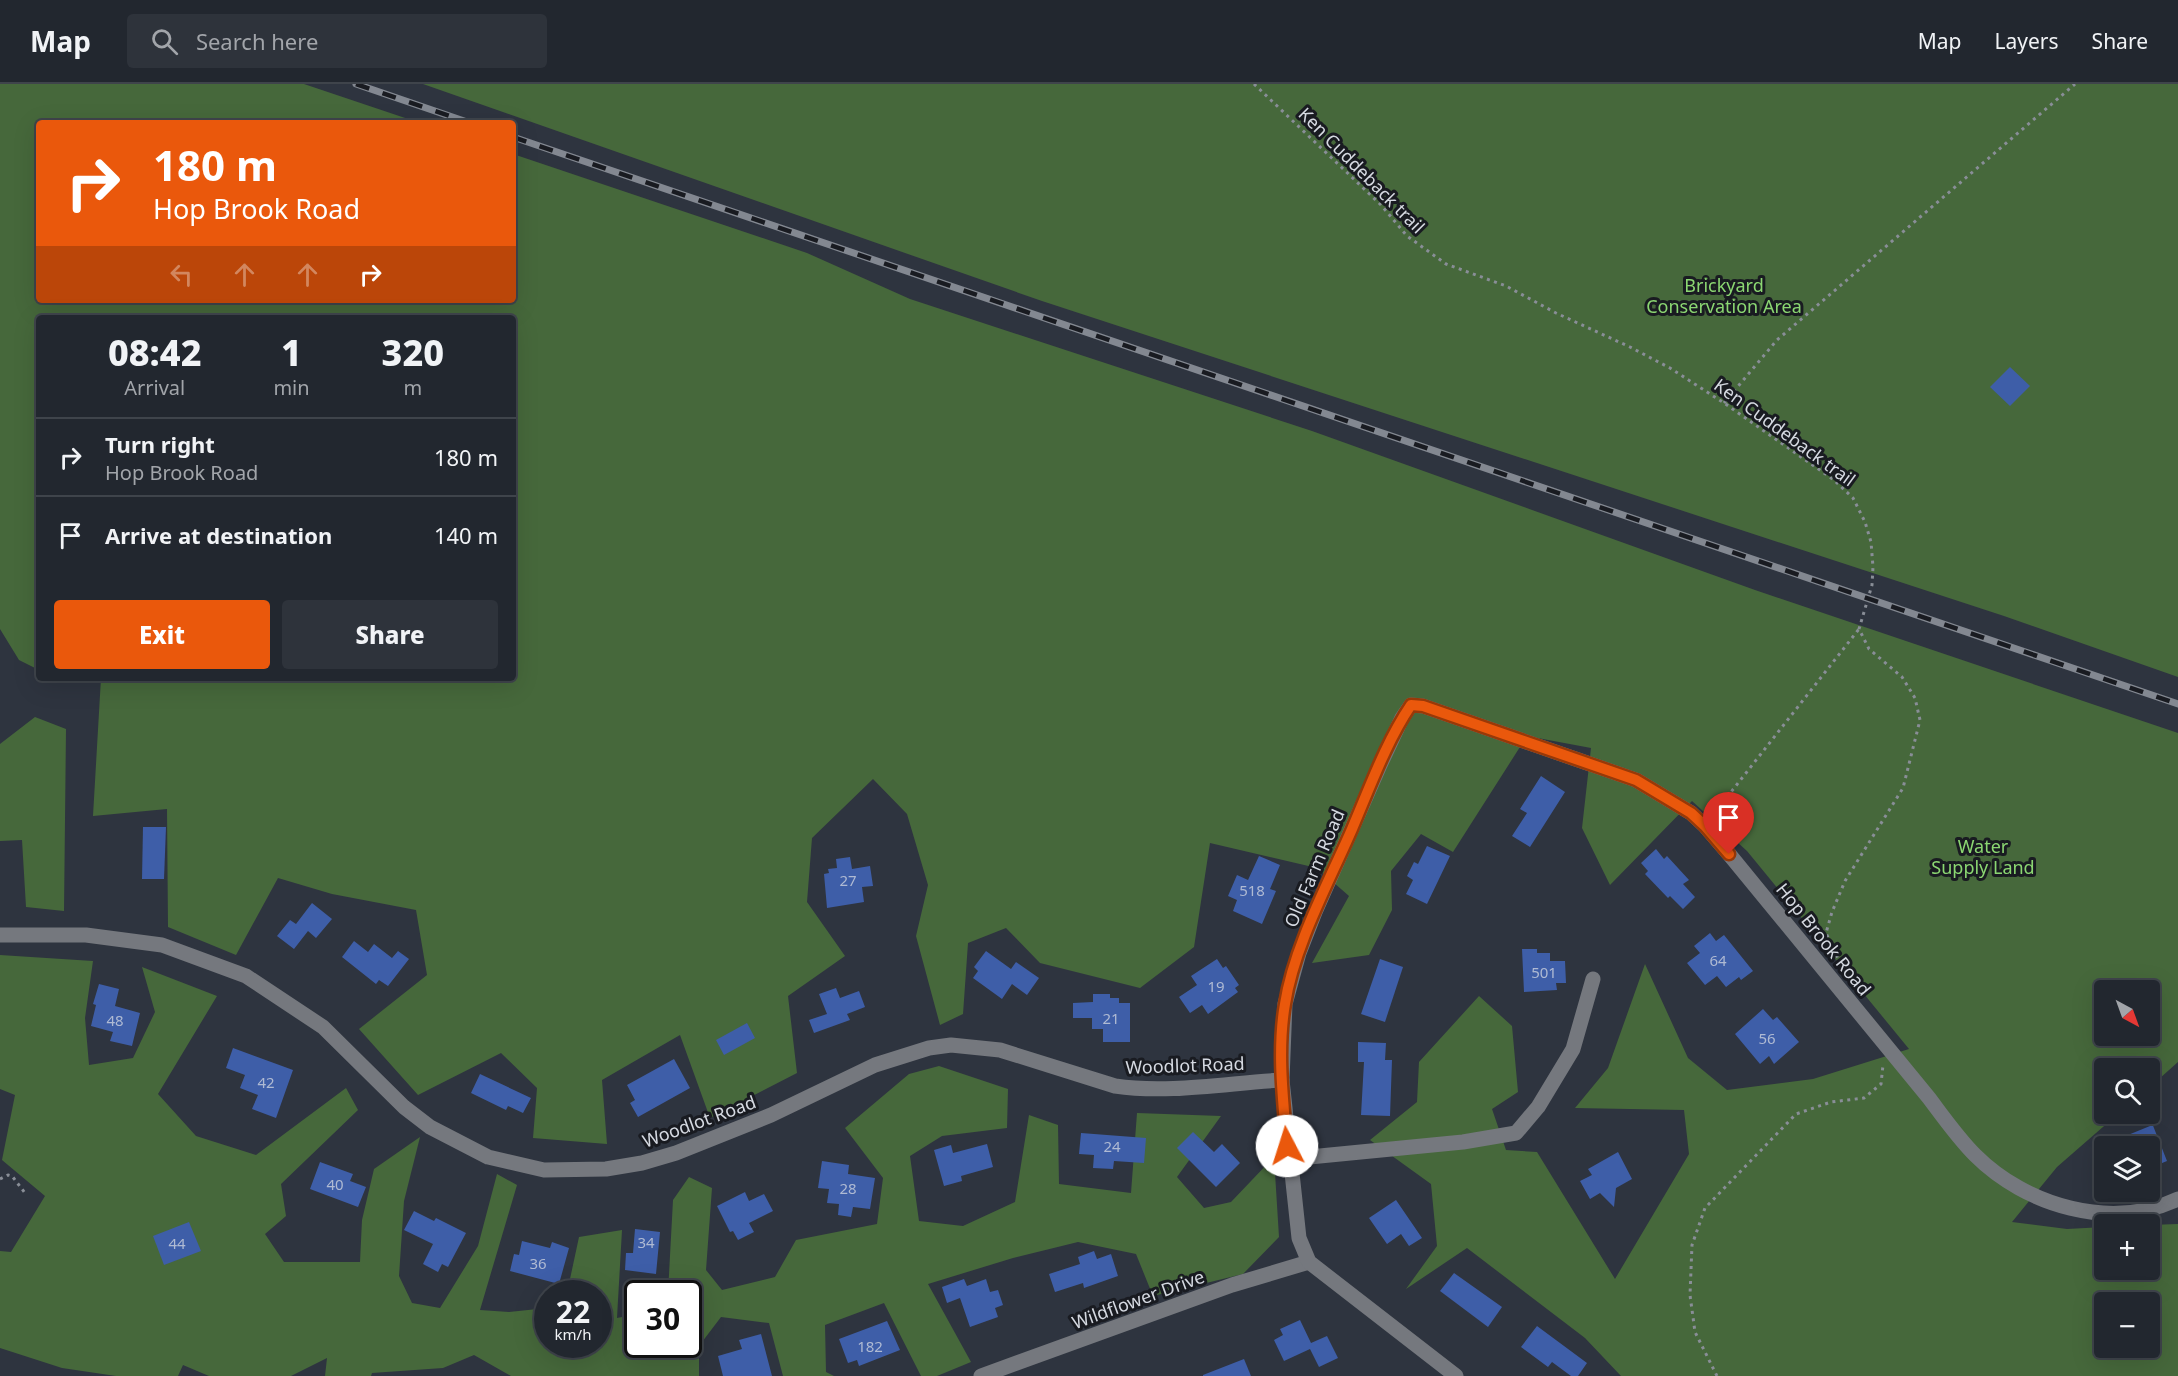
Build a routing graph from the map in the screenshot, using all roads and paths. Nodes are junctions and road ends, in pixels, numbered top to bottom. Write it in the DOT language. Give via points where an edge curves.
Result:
graph roads {
  1 [pos="1254,84"];
  2 [pos="2074,84"];
  3 [pos="1724,403"];
  4 [pos="1859,629"];
  5 [pos="1411,705"];
  6 [pos="1705,826"];
  7 [pos="0,935"];
  8 [pos="1843,966"];
  9 [pos="1593,979"];
  10 [pos="1885,1044"];
  11 [pos="1282,1080"];
  12 [pos="1289,1158"];
  13 [pos="0,1179"];
  14 [pos="25,1193"];
  15 [pos="2178,1199"];
  16 [pos="1309,1262"];
  17 [pos="1013,1371"];
  18 [pos="981,1376"];
  19 [pos="1456,1376"];
  20 [pos="1717,1376"];
  1 -- 3 [label="path, Ken Cuddeback trail" via="1381,205 1407,236 1446,264 1506,286 1630,347"];
  2 -- 3 [label="path" via="1777,340"];
  3 -- 4 [label="path, Ken Cuddeback trail" via="1834,480 1853,498 1868,532 1873,567"];
  4 -- 6 [label="path"];
  4 -- 8 [label="path" via="1869,649 1902,677 1915,698 1920,720 1903,788 1845,881 1832,912 1826,933"];
  5 -- 6 [label="street, Hop Brook Road" via="1618,772 1666,796"];
  5 -- 11 [label="street, Old Farm Road" via="1380,765 1299,953 1285,1004"];
  6 -- 10 [label="street, Hop Brook Road"];
  7 -- 11 [label="street, Woodlot Road" via="86,935 162,945 246,976 323,1027 404,1107 430,1127 488,1157 544,1170 606,1169 676,1153 771,1115 875,1065 929,1047 1000,1050 1133,1089"];
  9 -- 12 [label="street" via="1573,1049 1538,1107 1516,1133 1463,1142"];
  10 -- 15 [label="street, Hop Brook Road" via="1977,1157 2027,1193 2055,1205 2117,1213 2148,1210"];
  10 -- 20 [label="path" via="1881,1084 1864,1098 1831,1102 1796,1114 1705,1208 1692,1245 1690,1295 1695,1332"];
  11 -- 12 [label="street, Old Farm Road"];
  12 -- 16 [label="street, Old Farm Road" via="1299,1238"];
  13 -- 14 [label="path" via="12,1176"];
  16 -- 17 [label="street, Wildflower Drive" via="1232,1285"];
  16 -- 19 [label="street"];
  17 -- 18 [label="street, Wildflower Drive"];
}
